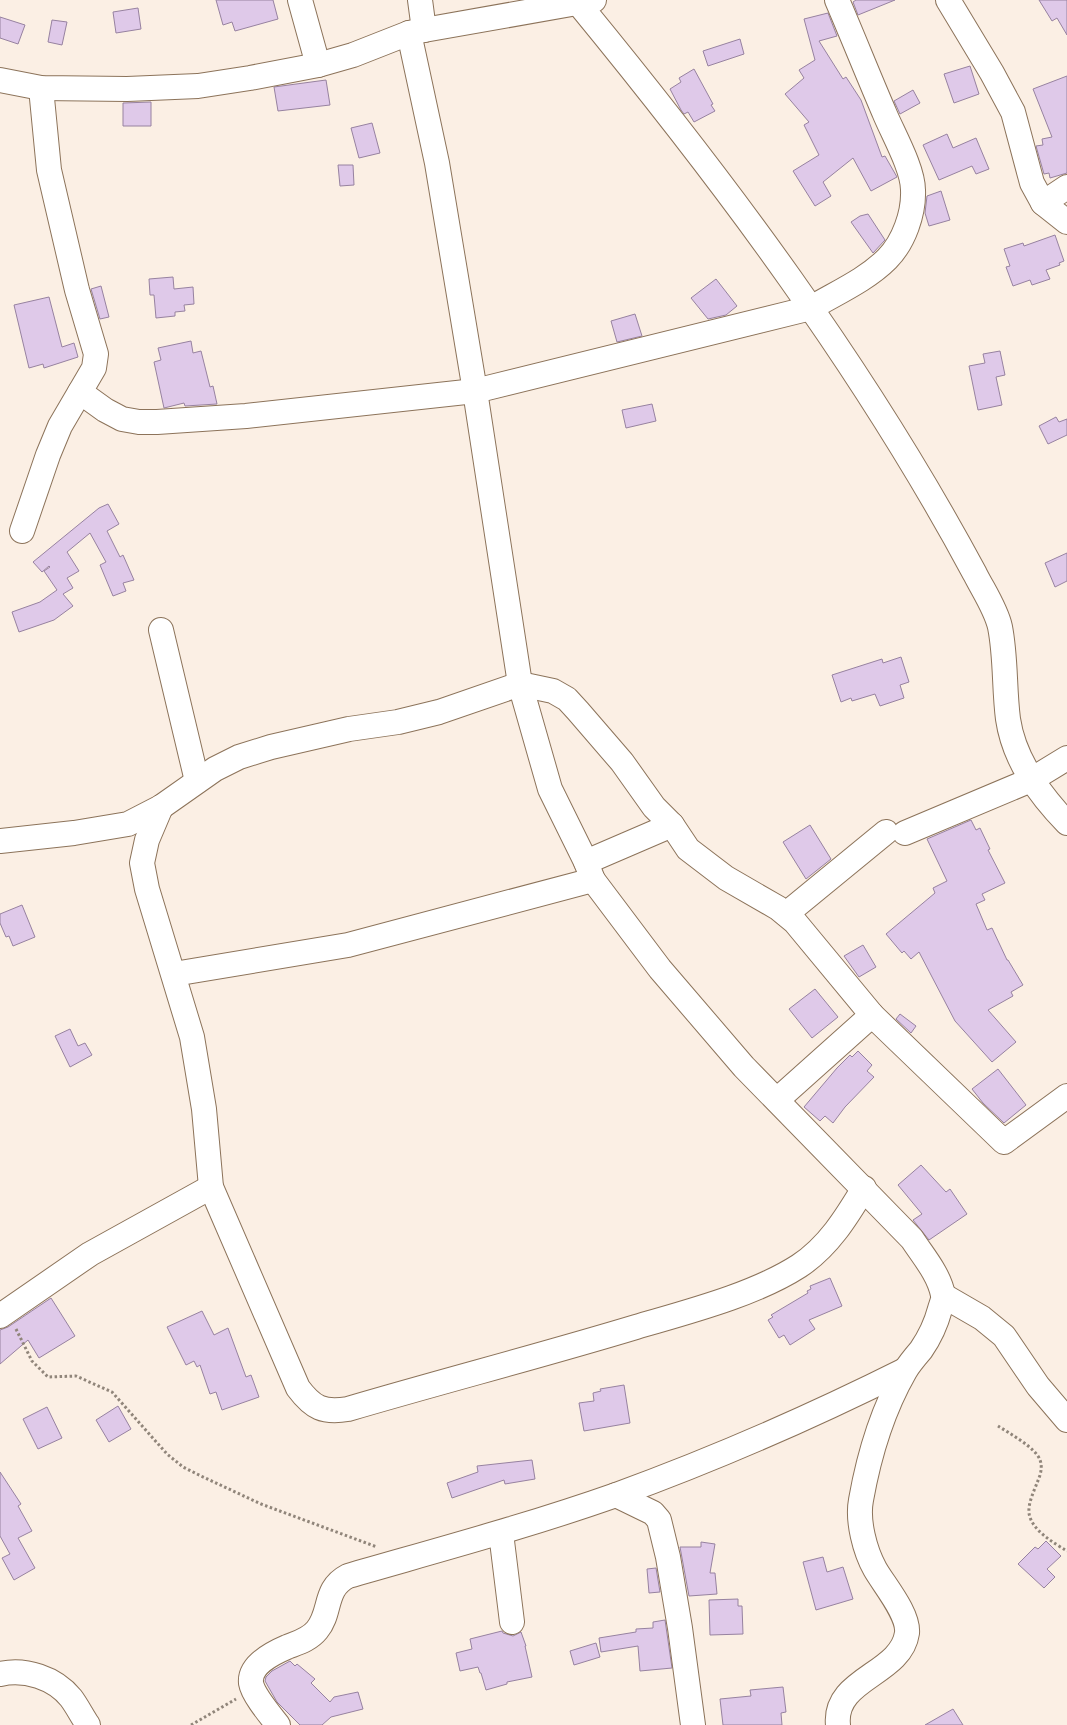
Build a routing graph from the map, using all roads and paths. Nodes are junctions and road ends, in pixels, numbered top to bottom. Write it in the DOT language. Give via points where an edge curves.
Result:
graph roads {
  1 [pos="300,0"];
  2 [pos="420,0"];
  3 [pos="837,0"];
  4 [pos="948,0"];
  5 [pos="587,1"];
  6 [pos="417,31"];
  7 [pos="318,65"];
  8 [pos="1,81"];
  9 [pos="41,88"];
  10 [pos="1067,187"];
  11 [pos="1043,202"];
  12 [pos="1067,222"];
  13 [pos="811,308"];
  14 [pos="475,391"];
  15 [pos="80,392"];
  16 [pos="22,531"];
  17 [pos="161,630"];
  18 [pos="520,684"];
  19 [pos="1067,758"];
  20 [pos="1031,780"];
  21 [pos="197,781"];
  22 [pos="161,807"];
  23 [pos="1059,815"];
  24 [pos="672,825"];
  25 [pos="0,841"];
  26 [pos="1067,843"];
  27 [pos="590,871"];
  28 [pos="786,914"];
  29 [pos="174,974"];
  30 [pos="872,1015"];
  31 [pos="1067,1096"];
  32 [pos="777,1100"];
  33 [pos="212,1187"];
  34 [pos="864,1188"];
  35 [pos="944,1296"];
  36 [pos="3,1312"];
  37 [pos="905,1370"];
  38 [pos="1067,1420"];
  39 [pos="998,1426"];
  40 [pos="616,1495"];
  41 [pos="501,1533"];
  42 [pos="1067,1551"];
  43 [pos="407,1559"];
  44 [pos="512,1622"];
  45 [pos="0,1674"];
  46 [pos="253,1689"];
  47 [pos="88,1725"];
  48 [pos="191,1725"];
  49 [pos="278,1725"];
  50 [pos="692,1725"];
  51 [pos="838,1725"];
  1 -- 7 [label="street"];
  2 -- 6 [label="street"];
  3 -- 13 [label="street" via="904,158 914,187 913,204 905,230 888,258 856,282"];
  4 -- 11 [label="street" via="1013,112 1032,183"];
  5 -- 6 [label="street"];
  5 -- 13 [label="street"];
  6 -- 7 [label="street"];
  6 -- 14 [label="street"];
  7 -- 9 [label="street" via="198,86"];
  8 -- 9 [label="street"];
  9 -- 15 [label="street" via="49,170 77,290 96,354 94,368"];
  10 -- 11 [label="street"];
  11 -- 12 [label="street"];
  13 -- 14 [label="street"];
  13 -- 20 [label="street" via="871,396 939,508 989,602 999,624 1009,722"];
  14 -- 15 [label="street" via="246,416 157,422 122,419"];
  14 -- 18 [label="street"];
  15 -- 16 [label="street" via="60,426"];
  17 -- 21 [label="street"];
  18 -- 21 [label="street" via="439,712 271,747 240,757"];
  18 -- 24 [label="street" via="553,691 566,698 622,762 654,808"];
  18 -- 27 [label="street" via="550,789"];
  19 -- 20 [label="street"];
  20 -- 23 [label="street"];
  20 -- 28 [label="street" via="895,832"];
  21 -- 22 [label="street"];
  22 -- 25 [label="street" via="128,824"];
  22 -- 29 [label="street" via="147,840 142,863"];
  23 -- 26 [label="street"];
  24 -- 27 [label="street"];
  24 -- 28 [label="street" via="688,849 709,866"];
  27 -- 29 [label="street" via="348,945"];
  27 -- 32 [label="street" via="660,968 720,1040"];
  28 -- 30 [label="street"];
  29 -- 33 [label="street" via="192,1037"];
  30 -- 31 [label="street" via="1004,1142"];
  30 -- 32 [label="street"];
  32 -- 34 [label="street"];
  33 -- 34 [label="street" via="298,1388 312,1404 334,1411 701,1308 764,1284 799,1266 824,1245 846,1219"];
  33 -- 36 [label="street" via="90,1254"];
  34 -- 35 [label="street" via="912,1239 934,1271"];
  35 -- 37 [label="street" via="936,1325"];
  35 -- 38 [label="street" via="982,1318 1004,1336 1038,1386"];
  36 -- 43 [label="path" via="32,1360 48,1377 76,1376 112,1392 167,1454 183,1467 261,1504"];
  37 -- 40 [label="street" via="774,1433"];
  37 -- 51 [label="street" via="881,1420 860,1503 863,1538 874,1568 904,1616 907,1632 900,1652 857,1684 842,1701"];
  39 -- 42 [label="path" via="1040,1459 1042,1468 1029,1513 1040,1530"];
  40 -- 41 [label="street"];
  40 -- 50 [label="street" via="653,1513 659,1520 680,1628"];
  41 -- 43 [label="street"];
  41 -- 44 [label="street"];
  43 -- 46 [label="street" via="340,1581 331,1591 317,1630 260,1663 252,1679"];
  45 -- 47 [label="street" via="31,1673 53,1682 70,1698"];
  46 -- 48 [label="path"];
  46 -- 49 [label="street"];
}
